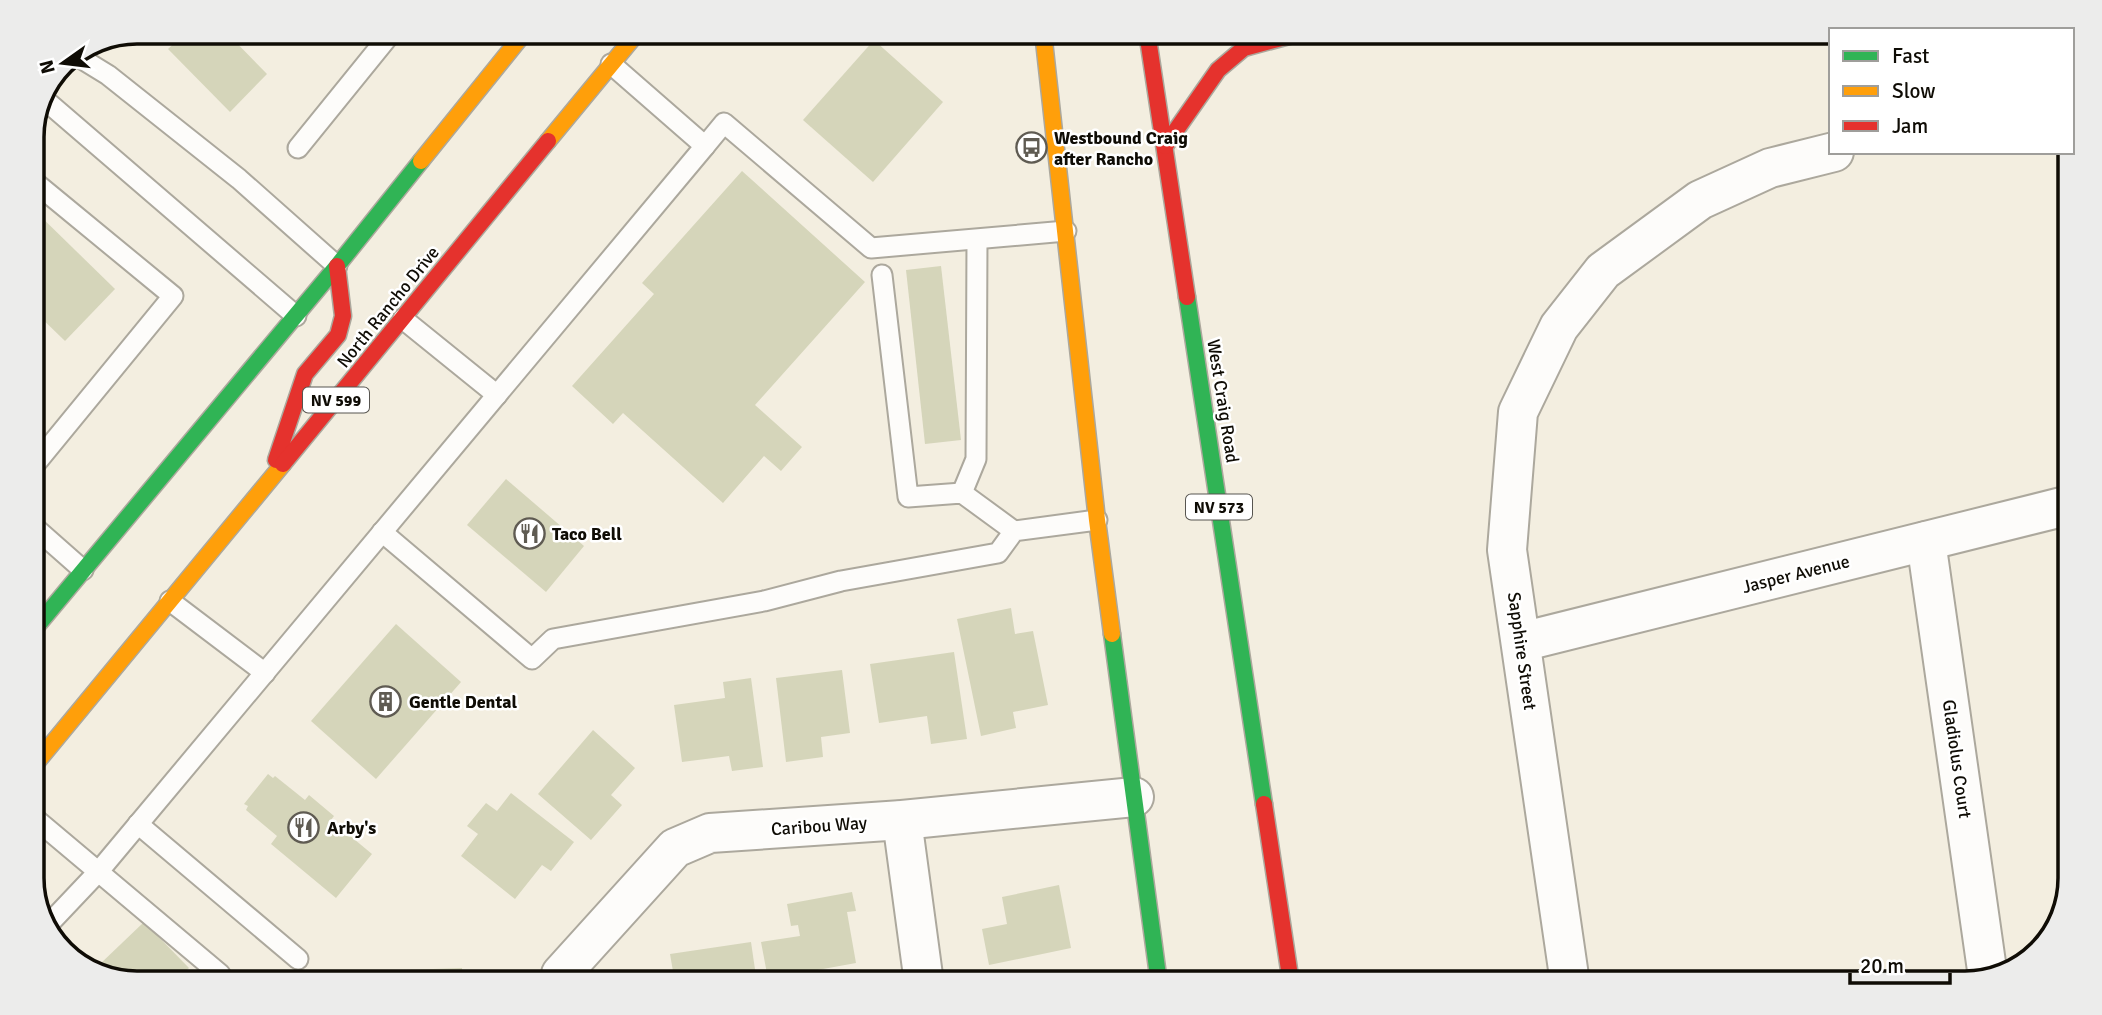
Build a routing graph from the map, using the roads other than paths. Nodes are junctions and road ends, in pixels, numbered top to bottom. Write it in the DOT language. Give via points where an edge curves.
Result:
graph roads {
  1 [pos="382,44"];
  2 [pos="515,44"];
  3 [pos="628,44"];
  4 [pos="1044,44"];
  5 [pos="1149,44"];
  6 [pos="1259,44"];
  7 [pos="84,60"];
  8 [pos="611,64"];
  9 [pos="50,104"];
  10 [pos="705,146"];
  11 [pos="1165,146"];
  12 [pos="298,148"];
  13 [pos="1829,153"];
  14 [pos="44,190"];
  15 [pos="1066,231"];
  16 [pos="977,241"];
  17 [pos="337,266"];
  18 [pos="882,275"];
  19 [pos="296,316"];
  20 [pos="403,319"];
  21 [pos="497,395"];
  22 [pos="44,453"];
  23 [pos="268,482"];
  24 [pos="962,493"];
  25 [pos="2058,508"];
  26 [pos="1097,520"];
  27 [pos="1014,531"];
  28 [pos="382,532"];
  29 [pos="44,536"];
  30 [pos="1926,541"];
  31 [pos="83,570"];
  32 [pos="170,601"];
  33 [pos="44,617"];
  34 [pos="1521,642"];
  35 [pos="265,673"];
  36 [pos="44,753"];
  37 [pos="1134,797"];
  38 [pos="902,820"];
  39 [pos="138,824"];
  40 [pos="44,827"];
  41 [pos="99,871"];
  42 [pos="53,920"];
  43 [pos="298,959"];
  44 [pos="1987,969"];
  45 [pos="216,971"];
  46 [pos="564,971"];
  47 [pos="922,971"];
  48 [pos="1157,971"];
  49 [pos="1289,971"];
  50 [pos="1568,971"];
  1 -- 12 [label="lane"];
  2 -- 17 [label="main road"];
  3 -- 8 [label="main road, North Rancho Drive / NV 599"];
  4 -- 15 [label="main road"];
  5 -- 11 [label="main road, West Craig Road / NV 573"];
  6 -- 11 [label="main road" via="1244,48 1218,70"];
  7 -- 17 [label="lane" via="239,179"];
  8 -- 10 [label="lane"];
  8 -- 20 [label="main road, North Rancho Drive / NV 599"];
  9 -- 19 [label="lane"];
  10 -- 16 [label="lane" via="724,123 871,248"];
  10 -- 21 [label="lane"];
  11 -- 49 [label="main road, West Craig Road / NV 573"];
  13 -- 34 [label="street, Sapphire Street" via="1770,167 1700,200 1603,271 1559,327 1518,412 1507,550"];
  14 -- 22 [label="lane" via="173,296"];
  15 -- 16 [label="lane"];
  15 -- 26 [label="main road"];
  16 -- 24 [label="lane" via="976,460"];
  17 -- 19 [label="main road"];
  17 -- 23 [label="main road" via="343,316 338,335 305,374"];
  18 -- 24 [label="lane" via="908,497"];
  19 -- 31 [label="main road"];
  20 -- 21 [label="lane"];
  20 -- 23 [label="main road, North Rancho Drive / NV 599"];
  21 -- 28 [label="lane"];
  23 -- 32 [label="main road, North Rancho Drive / NV 599"];
  24 -- 27 [label="lane"];
  25 -- 30 [label="street, Jasper Avenue"];
  26 -- 27 [label="lane"];
  26 -- 37 [label="main road"];
  27 -- 28 [label="lane" via="998,553 553,639 532,659"];
  28 -- 35 [label="lane"];
  29 -- 31 [label="lane"];
  30 -- 34 [label="street, Jasper Avenue"];
  30 -- 44 [label="street, Gladiolus Court"];
  31 -- 33 [label="main road"];
  32 -- 35 [label="lane"];
  32 -- 36 [label="main road, North Rancho Drive / NV 599"];
  34 -- 50 [label="street, Sapphire Street"];
  35 -- 39 [label="lane"];
  37 -- 38 [label="street, Caribou Way"];
  37 -- 48 [label="main road"];
  38 -- 46 [label="street, Caribou Way" via="710,833 676,848"];
  38 -- 47 [label="street"];
  39 -- 41 [label="lane"];
  39 -- 43 [label="lane"];
  40 -- 41 [label="lane"];
  41 -- 42 [label="lane"];
  41 -- 45 [label="lane"];
}
